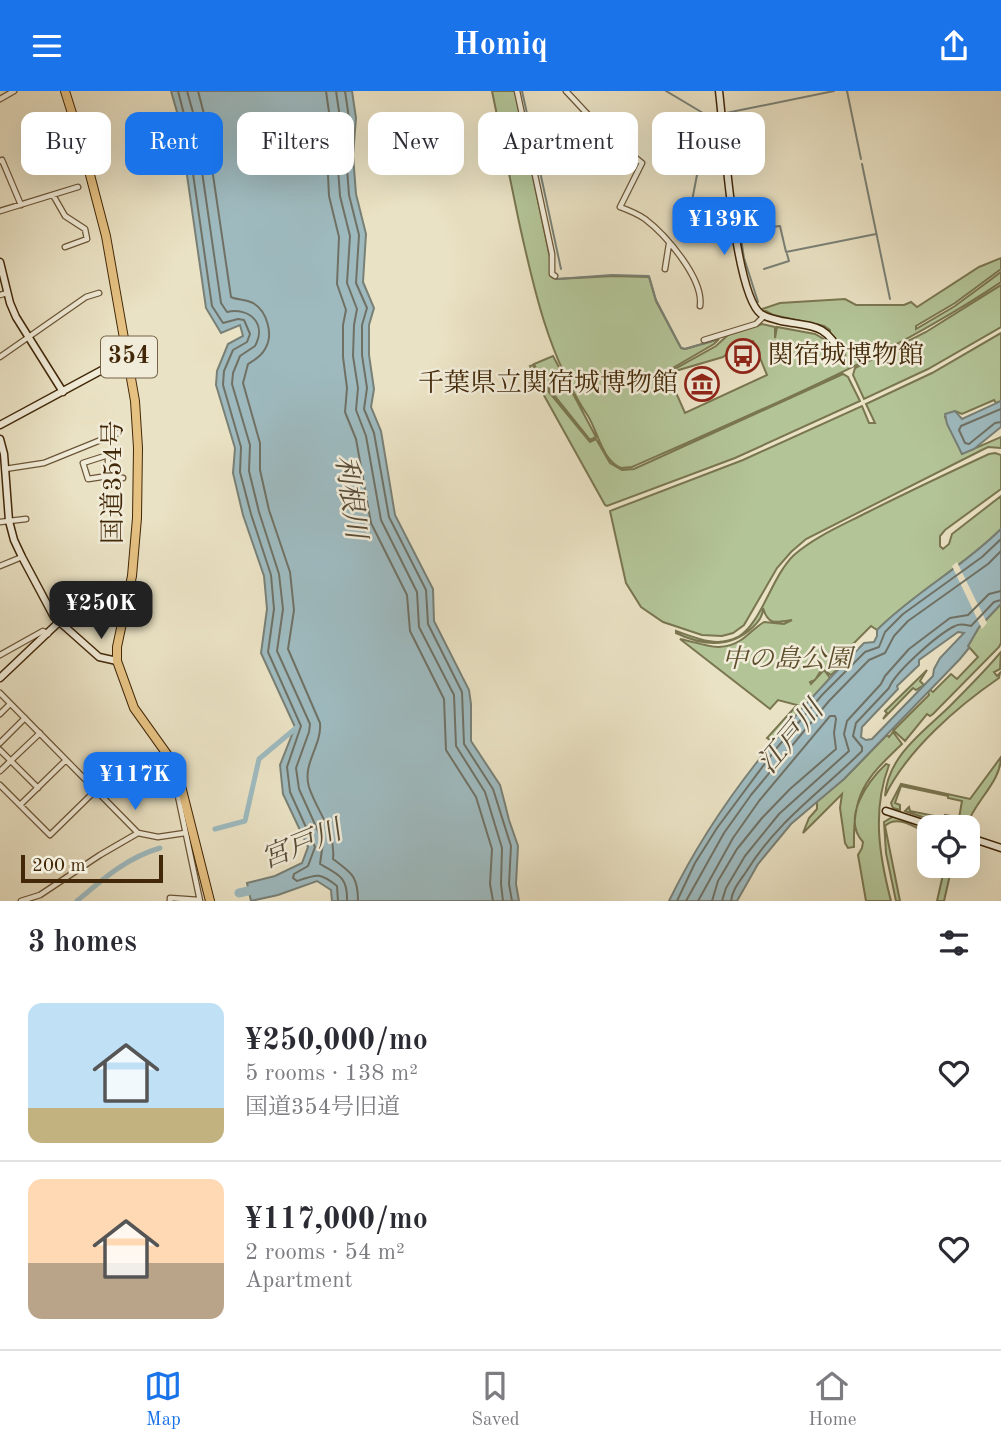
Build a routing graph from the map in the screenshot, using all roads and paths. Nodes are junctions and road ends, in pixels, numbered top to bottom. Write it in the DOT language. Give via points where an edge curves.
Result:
graph roads {
  1 [pos="14,91"];
  2 [pos="65,91"];
  3 [pos="517,91"];
  4 [pos="566,91"];
  5 [pos="719,91"];
  6 [pos="0,99"];
  7 [pos="0,161"];
  8 [pos="78,187"];
  9 [pos="53,195"];
  10 [pos="21,205"];
  11 [pos="0,212"];
  12 [pos="669,244"];
  13 [pos="65,247"];
  14 [pos="0,262"];
  15 [pos="665,269"];
  16 [pos="555,277"];
  17 [pos="99,293"];
  18 [pos="4,294"];
  19 [pos="700,306"];
  20 [pos="764,316"];
  21 [pos="29,338"];
  22 [pos="704,340"];
  23 [pos="110,341"];
  24 [pos="841,355"];
  25 [pos="0,357"];
  26 [pos="115,363"];
  27 [pos="63,392"];
  28 [pos="0,425"];
  29 [pos="118,433"];
  30 [pos="0,439"];
  31 [pos="5,469"];
  32 [pos="108,476"];
  33 [pos="122,478"];
  34 [pos="26,519"];
  35 [pos="9,521"];
  36 [pos="0,522"];
  37 [pos="22,557"];
  38 [pos="0,566"];
  39 [pos="59,622"];
  40 [pos="48,634"];
  41 [pos="0,655"];
  42 [pos="117,661"];
  43 [pos="0,678"];
  44 [pos="0,693"];
  45 [pos="10,704"];
  46 [pos="0,714"];
  47 [pos="25,718"];
  48 [pos="40,733"];
  49 [pos="0,743"];
  50 [pos="0,750"];
  51 [pos="66,760"];
  52 [pos="11,761"];
  53 [pos="0,771"];
  54 [pos="179,778"];
  55 [pos="0,785"];
  56 [pos="37,788"];
  57 [pos="96,790"];
  58 [pos="20,805"];
  59 [pos="886,811"];
  60 [pos="917,821"];
  61 [pos="185,832"];
  62 [pos="138,833"];
  63 [pos="980,841"];
  64 [pos="1001,848"];
  65 [pos="199,900"];
  66 [pos="21,901"];
  67 [pos="170,901"];
  68 [pos="210,901"];
  1 -- 6 [label="street"];
  2 -- 42 [label="highway, 国道354号 / 354" via="106,236 135,401 136,529"];
  3 -- 16 [label="street"];
  4 -- 12 [label="street" via="607,135 642,163 620,207 647,220"];
  5 -- 20 [label="street" via="738,258 751,300"];
  7 -- 10 [label="street"];
  8 -- 9 [label="street"];
  9 -- 10 [label="street"];
  9 -- 13 [label="street" via="65,216 85,229 87,239"];
  10 -- 11 [label="street"];
  12 -- 15 [label="street"];
  12 -- 19 [label="street" via="692,274 702,296"];
  14 -- 18 [label="street"];
  17 -- 21 [label="street" via="86,297"];
  18 -- 21 [label="street"];
  20 -- 22 [label="street" via="756,324"];
  20 -- 24 [label="street" via="823,330"];
  21 -- 25 [label="street"];
  21 -- 27 [label="street"];
  23 -- 26 [label="street"];
  26 -- 27 [label="street"];
  27 -- 28 [label="street"];
  29 -- 31 [label="street" via="44,463"];
  30 -- 31 [label="street"];
  31 -- 35 [label="street"];
  32 -- 32 [label="street" via="88,479 83,463 108,455"];
  32 -- 33 [label="street"];
  34 -- 35 [label="street"];
  35 -- 36 [label="street"];
  35 -- 37 [label="street"];
  37 -- 38 [label="street"];
  37 -- 39 [label="street"];
  39 -- 40 [label="street"];
  39 -- 42 [label="street" via="99,657"];
  40 -- 41 [label="street" via="43,631"];
  40 -- 43 [label="street"];
  42 -- 54 [label="highway, 国道354号 / 354" via="133,706"];
  44 -- 45 [label="street"];
  45 -- 46 [label="street"];
  45 -- 47 [label="street"];
  47 -- 48 [label="street"];
  47 -- 49 [label="street"];
  48 -- 51 [label="street"];
  48 -- 52 [label="street"];
  50 -- 52 [label="street"];
  51 -- 56 [label="street"];
  51 -- 57 [label="street"];
  52 -- 53 [label="street"];
  52 -- 56 [label="street"];
  54 -- 61 [label="street"];
  54 -- 68 [label="highway, 国道354号 / 354"];
  55 -- 58 [label="street"];
  56 -- 58 [label="street"];
  57 -- 58 [label="street" via="50,835"];
  57 -- 62 [label="street"];
  59 -- 60 [label="street"];
  61 -- 62 [label="street" via="158,837"];
  61 -- 65 [label="street"];
  62 -- 66 [label="street" via="40,895"];
  63 -- 64 [label="street"];
  65 -- 67 [label="street"];
}
